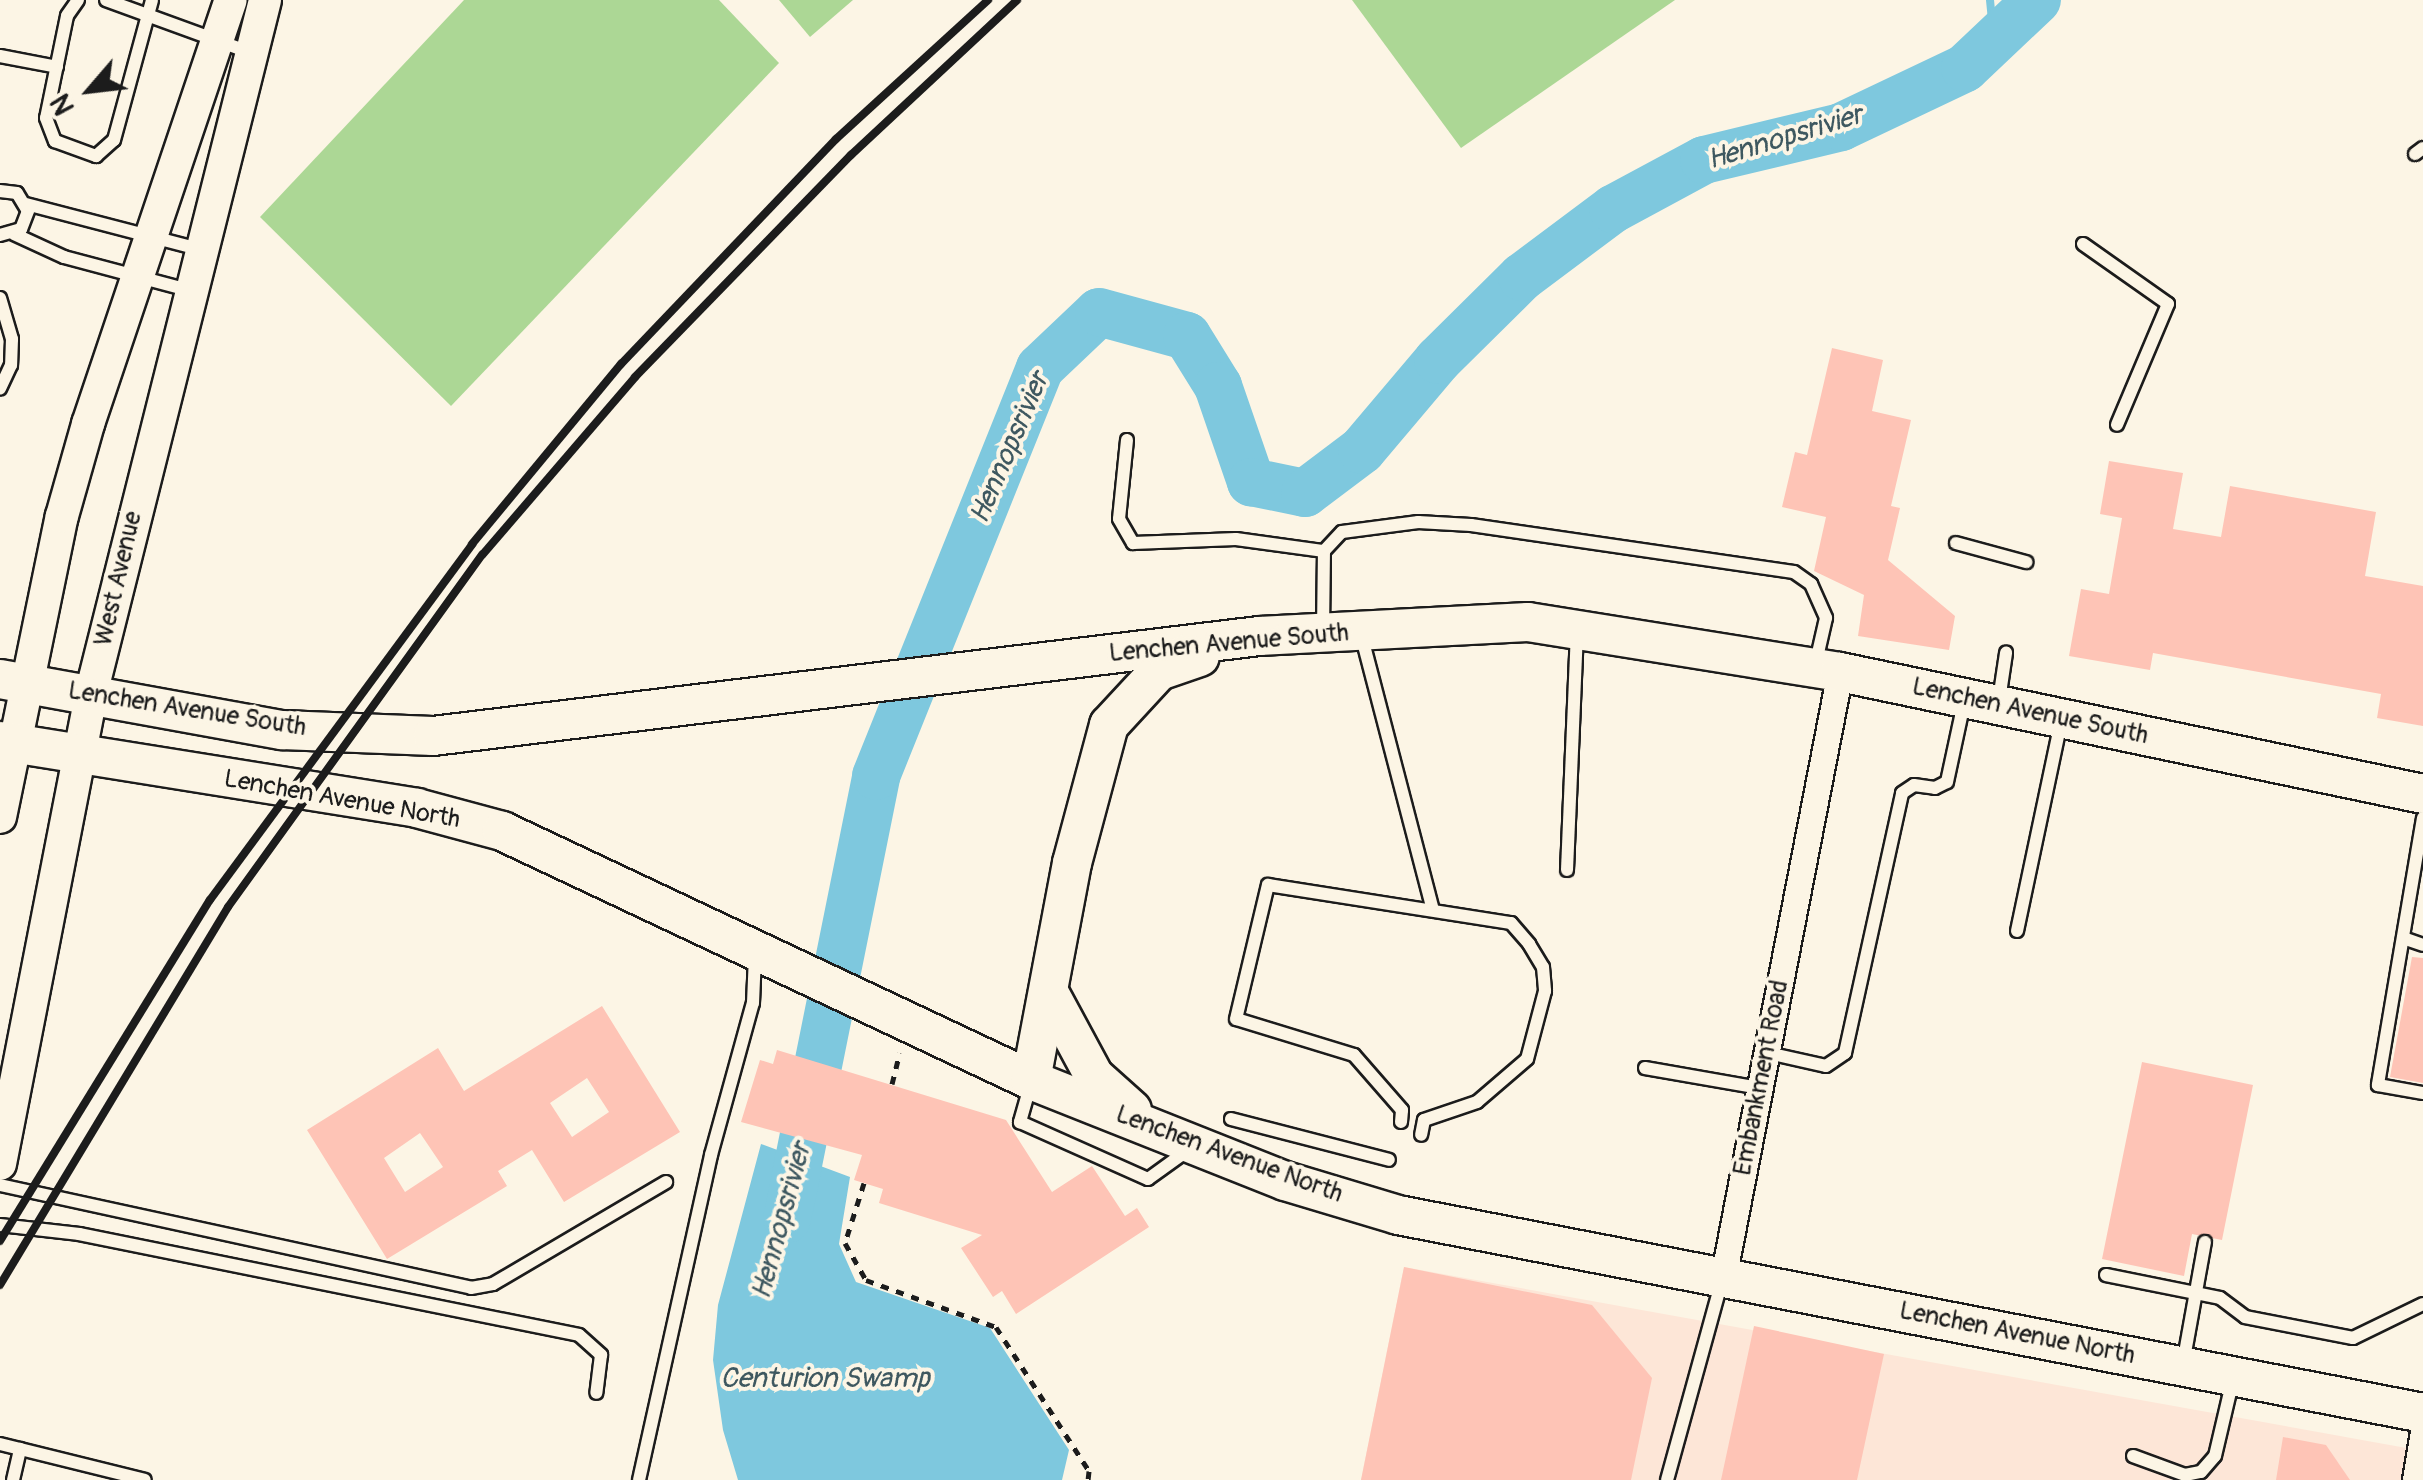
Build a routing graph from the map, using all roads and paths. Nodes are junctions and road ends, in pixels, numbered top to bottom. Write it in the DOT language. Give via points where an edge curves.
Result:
graph roads {
  1 [pos="78,0"];
  2 [pos="106,0"];
  3 [pos="231,0"];
  4 [pos="264,0"];
  5 [pos="150,6"];
  6 [pos="217,37"];
  7 [pos="249,52"];
  8 [pos="0,56"];
  9 [pos="57,67"];
  10 [pos="0,190"];
  11 [pos="26,204"];
  12 [pos="153,234"];
  13 [pos="5,238"];
  14 [pos="2084,244"];
  15 [pos="199,249"];
  16 [pos="138,277"];
  17 [pos="188,290"];
  18 [pos="0,298"];
  19 [pos="0,389"];
  20 [pos="2117,425"];
  21 [pos="1127,440"];
  22 [pos="1956,543"];
  23 [pos="1324,551"];
  24 [pos="2026,562"];
  25 [pos="1577,630"];
  26 [pos="1361,631"];
  27 [pos="1322,633"];
  28 [pos="1259,636"];
  29 [pos="2006,653"];
  30 [pos="1827,670"];
  31 [pos="14,682"];
  32 [pos="91,694"];
  33 [pos="1982,702"];
  34 [pos="2062,719"];
  35 [pos="8,743"];
  36 [pos="82,759"];
  37 [pos="2423,794"];
  38 [pos="0,817"];
  39 [pos="2423,818"];
  40 [pos="1567,870"];
  41 [pos="1434,910"];
  42 [pos="2018,931"];
  43 [pos="2403,938"];
  44 [pos="2423,945"];
  45 [pos="757,949"];
  46 [pos="1050,996"];
  47 [pos="1768,1052"];
  48 [pos="1646,1068"];
  49 [pos="1031,1080"];
  50 [pos="1760,1088"];
  51 [pos="2423,1093"];
  52 [pos="1231,1119"];
  53 [pos="1401,1122"];
  54 [pos="1421,1135"];
  55 [pos="1196,1144"];
  56 [pos="1389,1160"];
  57 [pos="0,1164"];
  58 [pos="666,1182"];
  59 [pos="864,1183"];
  60 [pos="0,1185"];
  61 [pos="0,1224"];
  62 [pos="2205,1242"];
  63 [pos="1724,1273"];
  64 [pos="2106,1276"];
  65 [pos="2196,1295"];
  66 [pos="2423,1304"];
  67 [pos="2182,1366"];
  68 [pos="2233,1376"];
  69 [pos="596,1392"];
  70 [pos="2423,1413"];
  71 [pos="2423,1431"];
  72 [pos="0,1444"];
  73 [pos="20,1448"];
  74 [pos="2133,1456"];
  75 [pos="12,1480"];
  76 [pos="145,1480"];
  77 [pos="639,1480"];
  78 [pos="1088,1480"];
  79 [pos="1666,1480"];
  80 [pos="2416,1480"];
  1 -- 9 [label="lane" via="67,16"];
  2 -- 5 [label="lane"];
  3 -- 6 [label="street"];
  4 -- 7 [label="street, West Avenue"];
  5 -- 6 [label="lane"];
  5 -- 9 [label="lane" via="114,140 102,154 66,150 49,134"];
  6 -- 7 [label="lane"];
  6 -- 12 [label="street"];
  7 -- 15 [label="street, West Avenue"];
  8 -- 9 [label="lane"];
  10 -- 11 [label="lane" via="17,193"];
  11 -- 12 [label="lane"];
  11 -- 13 [label="lane" via="25,224"];
  12 -- 15 [label="lane"];
  12 -- 16 [label="street"];
  13 -- 16 [label="lane"];
  14 -- 20 [label="lane" via="2168,304"];
  15 -- 17 [label="street, West Avenue"];
  16 -- 17 [label="lane"];
  16 -- 31 [label="street"];
  17 -- 32 [label="street, West Avenue"];
  18 -- 19 [label="lane" via="12,339 11,365"];
  21 -- 23 [label="lane" via="1119,519 1133,544 1236,540"];
  22 -- 24 [label="lane"];
  23 -- 27 [label="lane"];
  23 -- 30 [label="lane" via="1342,532 1418,522 1551,534 1794,572 1812,584 1826,618"];
  25 -- 26 [label="main road, Lenchen Avenue South" via="1528,622"];
  25 -- 30 [label="main road, Lenchen Avenue South"];
  25 -- 40 [label="lane"];
  26 -- 27 [label="main road, Lenchen Avenue South"];
  26 -- 41 [label="lane"];
  27 -- 28 [label="main road, Lenchen Avenue South"];
  28 -- 32 [label="main road, Lenchen Avenue South" via="432,736 282,730"];
  28 -- 46 [label="main road" via="1158,671 1109,725 1072,863"];
  29 -- 33 [label="lane"];
  30 -- 33 [label="main road, Lenchen Avenue South"];
  30 -- 47 [label="street, Embankment Road"];
  31 -- 32 [label="main road, Lenchen Avenue South"];
  31 -- 35 [label="street"];
  32 -- 36 [label="street, West Avenue"];
  33 -- 34 [label="main road, Lenchen Avenue South"];
  33 -- 47 [label="lane" via="1947,782 1935,788 1914,784 1902,793 1845,1053 1826,1066"];
  34 -- 37 [label="main road, Lenchen Avenue South"];
  34 -- 42 [label="lane"];
  35 -- 36 [label="main road, Lenchen Avenue North"];
  35 -- 38 [label="street"];
  36 -- 45 [label="main road, Lenchen Avenue North" via="417,808 502,830"];
  36 -- 57 [label="street, West Avenue"];
  39 -- 43 [label="lane"];
  41 -- 53 [label="lane" via="1268,885 1234,1012 1248,1027 1354,1054 1402,1110"];
  41 -- 54 [label="lane" via="1511,923 1543,967 1546,991 1527,1059 1478,1102 1424,1120"];
  43 -- 44 [label="lane"];
  43 -- 51 [label="lane" via="2378,1085"];
  45 -- 49 [label="main road, Lenchen Avenue North"];
  45 -- 77 [label="lane" via="753,1003 711,1155"];
  46 -- 49 [label="main road"];
  46 -- 55 [label="main road" via="1077,1051 1117,1102"];
  47 -- 50 [label="street, Embankment Road"];
  48 -- 50 [label="lane"];
  49 -- 55 [label="main road, Lenchen Avenue North"];
  50 -- 63 [label="street, Embankment Road"];
  52 -- 56 [label="lane"];
  55 -- 63 [label="main road, Lenchen Avenue North" via="1285,1181 1398,1215"];
  58 -- 60 [label="lane" via="493,1284 472,1288"];
  59 -- 78 [label="path" via="846,1243 866,1280 996,1327 1089,1471"];
  61 -- 69 [label="lane" via="79,1234 580,1335 601,1355"];
  62 -- 65 [label="lane"];
  63 -- 67 [label="main road, Lenchen Avenue North"];
  63 -- 79 [label="lane, Embankment Road"];
  64 -- 65 [label="lane"];
  65 -- 66 [label="lane" via="2220,1298 2259,1321 2354,1338"];
  65 -- 67 [label="lane"];
  67 -- 68 [label="main road, Lenchen Avenue North"];
  68 -- 70 [label="main road, Lenchen Avenue North"];
  68 -- 74 [label="lane" via="2215,1456 2201,1472 2184,1475"];
  71 -- 80 [label="street"];
  72 -- 73 [label="lane"];
  73 -- 75 [label="lane"];
  73 -- 76 [label="lane"];
}
